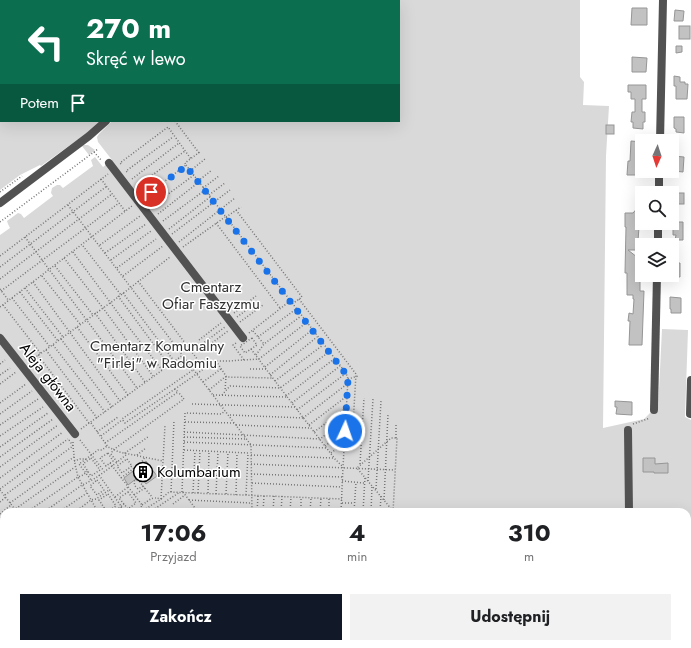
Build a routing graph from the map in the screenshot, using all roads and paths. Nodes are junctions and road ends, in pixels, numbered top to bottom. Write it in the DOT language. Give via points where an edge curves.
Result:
graph roads {
  1 [pos="663,0"];
  2 [pos="105,122"];
  3 [pos="176,122"];
  4 [pos="660,134"];
  5 [pos="174,136"];
  6 [pos="179,143"];
  7 [pos="98,149"];
  8 [pos="185,151"];
  9 [pos="201,151"];
  10 [pos="198,153"];
  11 [pos="191,159"];
  12 [pos="206,159"];
  13 [pos="109,163"];
  14 [pos="186,166"];
  15 [pos="212,170"];
  16 [pos="126,171"];
  17 [pos="190,171"];
  18 [pos="110,172"];
  19 [pos="194,175"];
  20 [pos="219,176"];
  21 [pos="101,179"];
  22 [pos="198,182"];
  23 [pos="225,183"];
  24 [pos="107,186"];
  25 [pos="203,188"];
  26 [pos="205,190"];
  27 [pos="230,190"];
  28 [pos="151,192"];
  29 [pos="112,194"];
  30 [pos="208,195"];
  31 [pos="235,198"];
  32 [pos="138,201"];
  33 [pos="214,202"];
  34 [pos="0,203"];
  35 [pos="119,203"];
  36 [pos="68,205"];
  37 [pos="241,207"];
  38 [pos="220,210"];
  39 [pos="236,210"];
  40 [pos="126,211"];
  41 [pos="73,212"];
  42 [pos="225,217"];
  43 [pos="80,219"];
  44 [pos="152,219"];
  45 [pos="0,222"];
  46 [pos="216,223"];
  47 [pos="86,227"];
  48 [pos="93,236"];
  49 [pos="25,237"];
  50 [pos="30,244"];
  51 [pos="171,244"];
  52 [pos="82,245"];
  53 [pos="100,246"];
  54 [pos="36,252"];
  55 [pos="73,252"];
  56 [pos="106,253"];
  57 [pos="0,256"];
  58 [pos="64,258"];
  59 [pos="42,260"];
  60 [pos="111,260"];
  61 [pos="55,266"];
  62 [pos="0,267"];
  63 [pos="49,270"];
  64 [pos="42,276"];
  65 [pos="122,276"];
  66 [pos="0,279"];
  67 [pos="138,281"];
  68 [pos="33,282"];
  69 [pos="657,282"];
  70 [pos="131,287"];
  71 [pos="25,288"];
  72 [pos="1,290"];
  73 [pos="20,292"];
  74 [pos="121,295"];
  75 [pos="12,298"];
  76 [pos="299,299"];
  77 [pos="9,300"];
  78 [pos="290,301"];
  79 [pos="110,302"];
  80 [pos="292,304"];
  81 [pos="3,305"];
  82 [pos="0,307"];
  83 [pos="102,308"];
  84 [pos="280,308"];
  85 [pos="296,309"];
  86 [pos="94,314"];
  87 [pos="301,316"];
  88 [pos="87,320"];
  89 [pos="306,323"];
  90 [pos="80,324"];
  91 [pos="77,327"];
  92 [pos="312,330"];
  93 [pos="253,331"];
  94 [pos="69,333"];
  95 [pos="258,337"];
  96 [pos="318,337"];
  97 [pos="0,338"];
  98 [pos="62,338"];
  99 [pos="243,338"];
  100 [pos="58,341"];
  101 [pos="264,344"];
  102 [pos="53,345"];
  103 [pos="323,345"];
  104 [pos="50,347"];
  105 [pos="251,349"];
  106 [pos="46,350"];
  107 [pos="329,352"];
  108 [pos="41,354"];
  109 [pos="38,355"];
  110 [pos="183,355"];
  111 [pos="256,355"];
  112 [pos="259,359"];
  113 [pos="334,359"];
  114 [pos="5,360"];
  115 [pos="215,360"];
  116 [pos="244,360"];
  117 [pos="174,361"];
  118 [pos="0,364"];
  119 [pos="169,365"];
  120 [pos="340,366"];
  121 [pos="22,367"];
  122 [pos="264,367"];
  123 [pos="10,368"];
  124 [pos="204,368"];
  125 [pos="221,368"];
  126 [pos="250,369"];
  127 [pos="266,369"];
  128 [pos="162,370"];
  129 [pos="194,370"];
  130 [pos="197,374"];
  131 [pos="346,374"];
  132 [pos="0,375"];
  133 [pos="270,375"];
  134 [pos="153,376"];
  135 [pos="357,376"];
  136 [pos="226,377"];
  137 [pos="272,378"];
  138 [pos="348,379"];
  139 [pos="691,380"];
  140 [pos="275,381"];
  141 [pos="145,382"];
  142 [pos="203,382"];
  143 [pos="0,384"];
  144 [pos="347,384"];
  145 [pos="137,388"];
  146 [pos="280,388"];
  147 [pos="175,389"];
  148 [pos="209,390"];
  149 [pos="32,391"];
  150 [pos="178,392"];
  151 [pos="225,392"];
  152 [pos="128,395"];
  153 [pos="213,395"];
  154 [pos="222,395"];
  155 [pos="287,396"];
  156 [pos="347,396"];
  157 [pos="364,398"];
  158 [pos="38,399"];
  159 [pos="373,399"];
  160 [pos="120,401"];
  161 [pos="381,401"];
  162 [pos="0,403"];
  163 [pos="292,403"];
  164 [pos="192,404"];
  165 [pos="220,404"];
  166 [pos="112,407"];
  167 [pos="295,407"];
  168 [pos="346,408"];
  169 [pos="297,410"];
  170 [pos="654,410"];
  171 [pos="225,411"];
  172 [pos="106,412"];
  173 [pos="0,414"];
  174 [pos="388,414"];
  175 [pos="690,414"];
  176 [pos="228,415"];
  177 [pos="118,417"];
  178 [pos="97,418"];
  179 [pos="303,418"];
  180 [pos="53,419"];
  181 [pos="346,419"];
  182 [pos="122,420"];
  183 [pos="174,420"];
  184 [pos="185,422"];
  185 [pos="90,423"];
  186 [pos="235,424"];
  187 [pos="396,424"];
  188 [pos="0,425"];
  189 [pos="165,425"];
  190 [pos="309,425"];
  191 [pos="58,426"];
  192 [pos="311,428"];
  193 [pos="628,430"];
  194 [pos="345,431"];
  195 [pos="63,432"];
  196 [pos="97,432"];
  197 [pos="184,432"];
  198 [pos="314,432"];
  199 [pos="244,435"];
  200 [pos="0,436"];
  201 [pos="72,436"];
  202 [pos="100,436"];
  203 [pos="148,437"];
  204 [pos="184,437"];
  205 [pos="319,438"];
  206 [pos="396,438"];
  207 [pos="247,439"];
  208 [pos="387,441"];
  209 [pos="184,442"];
  210 [pos="344,442"];
  211 [pos="105,443"];
  212 [pos="251,445"];
  213 [pos="73,446"];
  214 [pos="107,446"];
  215 [pos="0,447"];
  216 [pos="326,447"];
  217 [pos="146,448"];
  218 [pos="378,449"];
  219 [pos="113,450"];
  220 [pos="184,450"];
  221 [pos="195,451"];
  222 [pos="200,451"];
  223 [pos="209,452"];
  224 [pos="218,452"];
  225 [pos="228,452"];
  226 [pos="125,453"];
  227 [pos="237,453"];
  228 [pos="331,453"];
  229 [pos="92,454"];
  230 [pos="110,454"];
  231 [pos="137,455"];
  232 [pos="251,455"];
  233 [pos="0,457"];
  234 [pos="74,457"];
  235 [pos="145,457"];
  236 [pos="369,457"];
  237 [pos="334,458"];
  238 [pos="86,459"];
  239 [pos="120,460"];
  240 [pos="74,461"];
  241 [pos="163,461"];
  242 [pos="117,462"];
  243 [pos="122,462"];
  244 [pos="110,463"];
  245 [pos="251,464"];
  246 [pos="112,465"];
  247 [pos="360,466"];
  248 [pos="0,467"];
  249 [pos="76,467"];
  250 [pos="343,467"];
  251 [pos="357,468"];
  252 [pos="369,469"];
  253 [pos="377,469"];
  254 [pos="386,469"];
  255 [pos="119,470"];
  256 [pos="395,470"];
  257 [pos="88,471"];
  258 [pos="104,471"];
  259 [pos="117,471"];
  260 [pos="85,473"];
  261 [pos="95,473"];
  262 [pos="251,474"];
  263 [pos="98,475"];
  264 [pos="78,477"];
  265 [pos="342,477"];
  266 [pos="364,477"];
  267 [pos="0,478"];
  268 [pos="121,478"];
  269 [pos="91,481"];
  270 [pos="368,481"];
  271 [pos="342,482"];
  272 [pos="356,482"];
  273 [pos="105,483"];
  274 [pos="251,483"];
  275 [pos="364,483"];
  276 [pos="82,484"];
  277 [pos="92,484"];
  278 [pos="101,486"];
  279 [pos="372,486"];
  280 [pos="128,487"];
  281 [pos="144,487"];
  282 [pos="342,487"];
  283 [pos="0,490"];
  284 [pos="109,490"];
  285 [pos="376,490"];
  286 [pos="171,492"];
  287 [pos="182,492"];
  288 [pos="87,493"];
  289 [pos="193,493"];
  290 [pos="198,493"];
  291 [pos="208,493"];
  292 [pos="216,494"];
  293 [pos="226,494"];
  294 [pos="236,495"];
  295 [pos="246,495"];
  296 [pos="251,495"];
  297 [pos="5,496"];
  298 [pos="185,496"];
  299 [pos="258,496"];
  300 [pos="264,496"];
  301 [pos="274,496"];
  302 [pos="282,496"];
  303 [pos="381,496"];
  304 [pos="134,497"];
  305 [pos="291,497"];
  306 [pos="302,497"];
  307 [pos="115,498"];
  308 [pos="152,498"];
  309 [pos="311,498"];
  310 [pos="321,498"];
  311 [pos="329,498"];
  312 [pos="161,499"];
  313 [pos="342,499"];
  314 [pos="92,500"];
  315 [pos="189,500"];
  316 [pos="384,500"];
  317 [pos="113,501"];
  318 [pos="0,502"];
  319 [pos="251,503"];
  320 [pos="342,503"];
  321 [pos="354,503"];
  322 [pos="11,504"];
  323 [pos="124,504"];
  324 [pos="173,504"];
  325 [pos="142,505"];
  326 [pos="389,505"];
  327 [pos="121,506"];
  328 [pos="7,508"];
  329 [pos="14,508"];
  330 [pos="16,508"];
  331 [pos="33,508"];
  332 [pos="49,508"];
  333 [pos="65,508"];
  334 [pos="81,508"];
  335 [pos="96,508"];
  336 [pos="105,508"];
  337 [pos="113,508"];
  338 [pos="118,508"];
  339 [pos="127,508"];
  340 [pos="129,508"];
  341 [pos="141,508"];
  342 [pos="146,508"];
  343 [pos="156,508"];
  344 [pos="195,508"];
  345 [pos="252,508"];
  346 [pos="258,508"];
  347 [pos="263,508"];
  348 [pos="273,508"];
  349 [pos="281,508"];
  350 [pos="290,508"];
  351 [pos="301,508"];
  352 [pos="310,508"];
  353 [pos="320,508"];
  354 [pos="329,508"];
  355 [pos="341,508"];
  356 [pos="354,508"];
  357 [pos="363,508"];
  358 [pos="371,508"];
  359 [pos="380,508"];
  360 [pos="389,508"];
  361 [pos="391,508"];
  362 [pos="393,508"];
  363 [pos="629,508"];
  1 -- 4 [label="street"];
  2 -- 34 [label="street"];
  3 -- 10 [label="path"];
  5 -- 6 [label="path"];
  5 -- 16 [label="path"];
  5 -- 16 [label="path" via="168,128 120,163"];
  6 -- 8 [label="path"];
  6 -- 16 [label="path" via="133,180"];
  7 -- 45 [label="path"];
  8 -- 11 [label="path"];
  8 -- 28 [label="path" via="143,182"];
  9 -- 10 [label="path"];
  10 -- 11 [label="path"];
  11 -- 14 [label="path" via="185,163"];
  12 -- 17 [label="path"];
  13 -- 32 [label="street"];
  14 -- 17 [label="path"];
  14 -- 28 [label="path"];
  15 -- 22 [label="path"];
  17 -- 19 [label="path"];
  18 -- 21 [label="path"];
  19 -- 22 [label="path"];
  19 -- 44 [label="path"];
  20 -- 25 [label="path"];
  21 -- 24 [label="path"];
  21 -- 36 [label="path"];
  22 -- 25 [label="path"];
  22 -- 44 [label="path"];
  23 -- 30 [label="path"];
  24 -- 29 [label="path"];
  24 -- 41 [label="path"];
  25 -- 26 [label="path"];
  26 -- 30 [label="path"];
  26 -- 44 [label="path"];
  27 -- 33 [label="path"];
  28 -- 32 [label="path"];
  29 -- 35 [label="path"];
  29 -- 43 [label="path"];
  30 -- 33 [label="path"];
  31 -- 38 [label="path"];
  32 -- 40 [label="path"];
  32 -- 44 [label="street"];
  33 -- 38 [label="path"];
  33 -- 51 [label="path"];
  35 -- 40 [label="path"];
  35 -- 47 [label="path"];
  36 -- 41 [label="path"];
  36 -- 49 [label="path"];
  37 -- 39 [label="path"];
  38 -- 42 [label="path"];
  38 -- 51 [label="path"];
  39 -- 42 [label="path"];
  39 -- 76 [label="path" via="302,297"];
  40 -- 48 [label="path"];
  41 -- 43 [label="path"];
  41 -- 50 [label="path"];
  42 -- 46 [label="path"];
  42 -- 78 [label="path"];
  43 -- 47 [label="path"];
  43 -- 54 [label="path"];
  44 -- 51 [label="street"];
  44 -- 53 [label="path"];
  44 -- 56 [label="path"];
  44 -- 60 [label="path"];
  46 -- 51 [label="path"];
  46 -- 84 [label="path"];
  47 -- 48 [label="path"];
  47 -- 59 [label="path"];
  48 -- 52 [label="path"];
  48 -- 53 [label="path"];
  49 -- 50 [label="path"];
  49 -- 57 [label="path"];
  50 -- 54 [label="path"];
  50 -- 62 [label="path"];
  51 -- 65 [label="path"];
  51 -- 67 [label="path"];
  51 -- 99 [label="street"];
  52 -- 55 [label="path"];
  52 -- 74 [label="path"];
  53 -- 56 [label="path"];
  54 -- 59 [label="path"];
  54 -- 66 [label="path"];
  55 -- 58 [label="path"];
  55 -- 79 [label="path"];
  56 -- 60 [label="path"];
  58 -- 61 [label="path"];
  58 -- 83 [label="path"];
  59 -- 63 [label="path"];
  59 -- 72 [label="path"];
  60 -- 65 [label="path"];
  61 -- 63 [label="path"];
  61 -- 86 [label="path"];
  63 -- 64 [label="path"];
  63 -- 88 [label="path"];
  64 -- 68 [label="path"];
  64 -- 90 [label="path"];
  65 -- 70 [label="path"];
  67 -- 70 [label="path"];
  67 -- 124 [label="path"];
  68 -- 71 [label="path"];
  68 -- 94 [label="path"];
  69 -- 170 [label="street"];
  70 -- 74 [label="path"];
  70 -- 110 [label="path"];
  71 -- 73 [label="path"];
  71 -- 98 [label="path"];
  72 -- 77 [label="path"];
  73 -- 75 [label="path"];
  73 -- 100 [label="path"];
  74 -- 79 [label="path"];
  74 -- 117 [label="path"];
  74 -- 119 [label="path"];
  75 -- 77 [label="path"];
  75 -- 104 [label="path"];
  76 -- 80 [label="path"];
  76 -- 135 [label="path"];
  77 -- 81 [label="path"];
  78 -- 80 [label="path"];
  78 -- 84 [label="path"];
  79 -- 83 [label="path"];
  79 -- 128 [label="path"];
  80 -- 85 [label="path"];
  81 -- 82 [label="path"];
  81 -- 108 [label="path"];
  83 -- 86 [label="path"];
  83 -- 134 [label="path"];
  84 -- 93 [label="path"];
  85 -- 87 [label="path"];
  85 -- 95 [label="path"];
  86 -- 88 [label="path"];
  86 -- 141 [label="path"];
  87 -- 89 [label="path"];
  87 -- 101 [label="path"];
  88 -- 90 [label="path"];
  88 -- 145 [label="path"];
  89 -- 92 [label="path"];
  89 -- 112 [label="path"];
  90 -- 91 [label="path"];
  91 -- 94 [label="path"];
  91 -- 152 [label="path"];
  92 -- 96 [label="path"];
  92 -- 122 [label="path"];
  93 -- 95 [label="path"];
  93 -- 99 [label="path"];
  94 -- 98 [label="path"];
  94 -- 160 [label="path"];
  95 -- 101 [label="path"];
  96 -- 103 [label="path"];
  96 -- 133 [label="path"];
  97 -- 121 [label="street, Aleja główna"];
  98 -- 100 [label="path"];
  98 -- 166 [label="path"];
  99 -- 116 [label="path" via="233,345"];
  100 -- 102 [label="path"];
  101 -- 111 [label="path"];
  102 -- 104 [label="path"];
  102 -- 172 [label="path"];
  103 -- 107 [label="path"];
  103 -- 140 [label="path"];
  104 -- 106 [label="path"];
  105 -- 105 [label="path" via="245,353 240,346 252,338 257,345"];
  105 -- 111 [label="path"];
  106 -- 108 [label="path"];
  106 -- 178 [label="path"];
  107 -- 113 [label="path"];
  107 -- 146 [label="path"];
  108 -- 109 [label="path"];
  109 -- 121 [label="path"];
  109 -- 185 [label="path"];
  110 -- 117 [label="path"];
  110 -- 129 [label="path"];
  111 -- 112 [label="path"];
  112 -- 116 [label="path"];
  112 -- 122 [label="path"];
  113 -- 120 [label="path"];
  113 -- 155 [label="path"];
  114 -- 118 [label="path"];
  115 -- 116 [label="path"];
  115 -- 124 [label="path"];
  115 -- 125 [label="path"];
  117 -- 119 [label="path"];
  119 -- 128 [label="path"];
  120 -- 131 [label="path"];
  120 -- 163 [label="path"];
  121 -- 143 [label="path"];
  121 -- 201 [label="street, Aleja główna"];
  122 -- 127 [label="path"];
  123 -- 132 [label="path"];
  124 -- 130 [label="path"];
  125 -- 136 [label="path"];
  125 -- 142 [label="path"];
  126 -- 127 [label="path"];
  127 -- 133 [label="path"];
  128 -- 134 [label="path"];
  129 -- 130 [label="path"];
  129 -- 182 [label="path"];
  130 -- 142 [label="path"];
  130 -- 147 [label="path"];
  131 -- 138 [label="path"];
  131 -- 169 [label="path"];
  133 -- 137 [label="path"];
  134 -- 141 [label="path"];
  135 -- 138 [label="path"];
  135 -- 210 [label="path" via="352,442"];
  136 -- 137 [label="path"];
  136 -- 148 [label="path"];
  136 -- 151 [label="path"];
  137 -- 140 [label="path"];
  138 -- 144 [label="path"];
  139 -- 175 [label="street"];
  140 -- 146 [label="path"];
  141 -- 145 [label="path"];
  142 -- 148 [label="path"];
  144 -- 156 [label="path"];
  144 -- 179 [label="path"];
  145 -- 152 [label="path"];
  146 -- 151 [label="path" via="230,386"];
  146 -- 155 [label="path"];
  147 -- 150 [label="path"];
  147 -- 182 [label="path" via="124,423"];
  148 -- 153 [label="path"];
  149 -- 158 [label="path"];
  149 -- 162 [label="path" via="26,384"];
  149 -- 173 [label="path"];
  150 -- 211 [label="path"];
  150 -- 219 [label="path" via="184,399"];
  151 -- 154 [label="path"];
  152 -- 160 [label="path"];
  153 -- 154 [label="path"];
  153 -- 165 [label="path"];
  154 -- 155 [label="path"];
  155 -- 163 [label="path"];
  156 -- 168 [label="path"];
  156 -- 190 [label="path"];
  157 -- 247 [label="path"];
  158 -- 188 [label="path"];
  158 -- 200 [label="path" via="44,406"];
  159 -- 236 [label="path"];
  160 -- 166 [label="path"];
  161 -- 218 [label="path"];
  163 -- 167 [label="path"];
  164 -- 165 [label="path"];
  165 -- 167 [label="path"];
  165 -- 171 [label="path"];
  166 -- 172 [label="path"];
  167 -- 169 [label="path"];
  168 -- 181 [label="path"];
  168 -- 198 [label="path"];
  169 -- 179 [label="path"];
  170 -- 193 [label="path" via="650,418 630,425"];
  171 -- 176 [label="path"];
  171 -- 184 [label="path" via="222,414 185,413"];
  172 -- 178 [label="path"];
  174 -- 208 [label="path"];
  176 -- 179 [label="path"];
  176 -- 186 [label="path"];
  177 -- 196 [label="path"];
  178 -- 185 [label="path"];
  179 -- 190 [label="path"];
  180 -- 191 [label="path"];
  180 -- 215 [label="path" via="48,413"];
  180 -- 233 [label="path"];
  181 -- 194 [label="path"];
  181 -- 205 [label="path"];
  182 -- 202 [label="path"];
  183 -- 286 [label="path"];
  184 -- 186 [label="path"];
  184 -- 197 [label="path"];
  185 -- 196 [label="path"];
  185 -- 201 [label="path"];
  186 -- 192 [label="path"];
  186 -- 199 [label="path"];
  187 -- 206 [label="path"];
  189 -- 241 [label="path"];
  190 -- 192 [label="path"];
  191 -- 195 [label="path"];
  191 -- 248 [label="path"];
  192 -- 198 [label="path"];
  193 -- 363 [label="street"];
  194 -- 210 [label="path"];
  194 -- 216 [label="path"];
  195 -- 201 [label="path"];
  195 -- 267 [label="path"];
  196 -- 202 [label="path"];
  197 -- 199 [label="path"];
  197 -- 204 [label="path"];
  198 -- 205 [label="path"];
  199 -- 205 [label="path"];
  199 -- 207 [label="path"];
  201 -- 213 [label="path"];
  201 -- 213 [label="path"];
  201 -- 229 [label="path" via="79,438"];
  201 -- 283 [label="path"];
  202 -- 211 [label="path"];
  203 -- 226 [label="path"];
  204 -- 207 [label="path"];
  204 -- 209 [label="path"];
  205 -- 216 [label="path"];
  206 -- 208 [label="path"];
  206 -- 256 [label="path"];
  207 -- 212 [label="path"];
  208 -- 218 [label="path"];
  208 -- 254 [label="path"];
  209 -- 212 [label="path"];
  209 -- 220 [label="path"];
  210 -- 228 [label="path"];
  210 -- 250 [label="path"];
  211 -- 214 [label="path"];
  212 -- 216 [label="path"];
  212 -- 232 [label="path"];
  213 -- 234 [label="path"];
  213 -- 297 [label="path"];
  214 -- 219 [label="path"];
  214 -- 229 [label="path"];
  216 -- 228 [label="path"];
  217 -- 231 [label="path"];
  218 -- 236 [label="path"];
  218 -- 253 [label="path"];
  219 -- 226 [label="path"];
  219 -- 230 [label="path"];
  220 -- 221 [label="path"];
  220 -- 287 [label="path"];
  221 -- 222 [label="path"];
  221 -- 289 [label="path"];
  222 -- 223 [label="path"];
  222 -- 290 [label="path"];
  223 -- 224 [label="path"];
  223 -- 291 [label="path"];
  224 -- 225 [label="path"];
  224 -- 292 [label="path"];
  225 -- 227 [label="path"];
  225 -- 293 [label="path"];
  226 -- 231 [label="path"];
  226 -- 239 [label="path" via="126,456"];
  227 -- 294 [label="path"];
  227 -- 295 [label="path" via="248,453"];
  228 -- 237 [label="path"];
  229 -- 238 [label="path"];
  229 -- 258 [label="path"];
  230 -- 242 [label="path"];
  230 -- 244 [label="path" via="114,461"];
  230 -- 244 [label="path" via="100,458 106,466"];
  231 -- 235 [label="path"];
  232 -- 237 [label="path"];
  232 -- 245 [label="path"];
  234 -- 240 [label="path"];
  234 -- 322 [label="path"];
  235 -- 241 [label="path"];
  235 -- 268 [label="path"];
  236 -- 247 [label="path"];
  236 -- 252 [label="path"];
  237 -- 250 [label="path"];
  238 -- 240 [label="path"];
  238 -- 260 [label="path" via="79,464"];
  239 -- 242 [label="path"];
  239 -- 243 [label="path"];
  240 -- 249 [label="path"];
  241 -- 312 [label="path"];
  242 -- 246 [label="path"];
  243 -- 255 [label="path" via="117,466"];
  243 -- 255 [label="path" via="127,459 132,466 122,473"];
  244 -- 246 [label="path"];
  245 -- 250 [label="path"];
  245 -- 262 [label="path"];
  246 -- 258 [label="path"];
  246 -- 259 [label="path"];
  247 -- 251 [label="path"];
  249 -- 264 [label="path"];
  249 -- 330 [label="path"];
  250 -- 251 [label="path"];
  250 -- 265 [label="path"];
  251 -- 252 [label="path"];
  251 -- 266 [label="path"];
  252 -- 253 [label="path"];
  252 -- 270 [label="path"];
  253 -- 254 [label="path"];
  253 -- 285 [label="path"];
  254 -- 256 [label="path"];
  254 -- 316 [label="path"];
  255 -- 259 [label="path"];
  256 -- 362 [label="path"];
  257 -- 260 [label="path"];
  257 -- 261 [label="path" via="91,476"];
  257 -- 261 [label="path" via="83,464 92,458 100,470"];
  258 -- 263 [label="path"];
  259 -- 268 [label="path"];
  260 -- 264 [label="path"];
  260 -- 269 [label="path"];
  261 -- 263 [label="path"];
  262 -- 265 [label="path"];
  262 -- 274 [label="path"];
  263 -- 269 [label="path"];
  263 -- 273 [label="path"];
  264 -- 276 [label="path"];
  264 -- 331 [label="path"];
  265 -- 271 [label="path"];
  266 -- 270 [label="path"];
  266 -- 275 [label="path"];
  268 -- 280 [label="path"];
  269 -- 276 [label="path"];
  269 -- 277 [label="path"];
  270 -- 279 [label="path"];
  271 -- 272 [label="path"];
  271 -- 282 [label="path"];
  272 -- 275 [label="path"];
  272 -- 321 [label="path"];
  273 -- 278 [label="path"];
  273 -- 284 [label="path"];
  274 -- 282 [label="path"];
  274 -- 296 [label="path"];
  275 -- 357 [label="path"];
  276 -- 288 [label="path"];
  276 -- 332 [label="path"];
  277 -- 278 [label="path" via="97,480"];
  277 -- 278 [label="path" via="90,486 97,495 104,490"];
  279 -- 285 [label="path"];
  279 -- 358 [label="path"];
  280 -- 304 [label="path"];
  280 -- 307 [label="path"];
  281 -- 281 [label="path" via="139,481 135,480 133,483 138,489"];
  281 -- 304 [label="path"];
  281 -- 308 [label="path"];
  282 -- 313 [label="path"];
  283 -- 297 [label="path"];
  284 -- 307 [label="path"];
  284 -- 314 [label="path"];
  285 -- 303 [label="path"];
  286 -- 287 [label="path"];
  286 -- 312 [label="path"];
  287 -- 289 [label="path"];
  287 -- 298 [label="path"];
  287 -- 343 [label="path"];
  288 -- 314 [label="path"];
  288 -- 333 [label="path"];
  289 -- 290 [label="path"];
  290 -- 291 [label="path"];
  291 -- 292 [label="path"];
  292 -- 293 [label="path"];
  293 -- 294 [label="path"];
  294 -- 295 [label="path"];
  295 -- 296 [label="path"];
  296 -- 299 [label="path"];
  296 -- 319 [label="path"];
  297 -- 318 [label="path"];
  297 -- 322 [label="path"];
  298 -- 315 [label="path"];
  298 -- 324 [label="path"];
  299 -- 300 [label="path"];
  299 -- 346 [label="path"];
  300 -- 301 [label="path"];
  300 -- 347 [label="path"];
  301 -- 302 [label="path"];
  301 -- 348 [label="path"];
  302 -- 305 [label="path"];
  302 -- 349 [label="path"];
  303 -- 316 [label="path"];
  303 -- 359 [label="path"];
  304 -- 323 [label="path" via="128,492 119,498"];
  304 -- 325 [label="path"];
  304 -- 340 [label="path" via="136,503"];
  305 -- 306 [label="path"];
  305 -- 350 [label="path"];
  306 -- 309 [label="path"];
  306 -- 351 [label="path"];
  307 -- 317 [label="path"];
  307 -- 327 [label="path"];
  308 -- 312 [label="path"];
  308 -- 325 [label="path"];
  309 -- 310 [label="path"];
  309 -- 352 [label="path"];
  310 -- 311 [label="path"];
  310 -- 353 [label="path"];
  311 -- 313 [label="path"];
  311 -- 354 [label="path"];
  312 -- 342 [label="path"];
  313 -- 320 [label="path"];
  314 -- 334 [label="path"];
  314 -- 335 [label="path"];
  315 -- 319 [label="path"];
  315 -- 344 [label="path"];
  316 -- 326 [label="path"];
  317 -- 336 [label="path" via="108,494 99,500"];
  317 -- 337 [label="path" via="116,506"];
  319 -- 345 [label="path"];
  320 -- 321 [label="path"];
  320 -- 355 [label="path"];
  321 -- 356 [label="path"];
  322 -- 328 [label="path"];
  322 -- 329 [label="path"];
  323 -- 327 [label="path"];
  323 -- 339 [label="path"];
  325 -- 341 [label="path"];
  326 -- 360 [label="path"];
  326 -- 361 [label="path"];
  327 -- 338 [label="path"];
}
